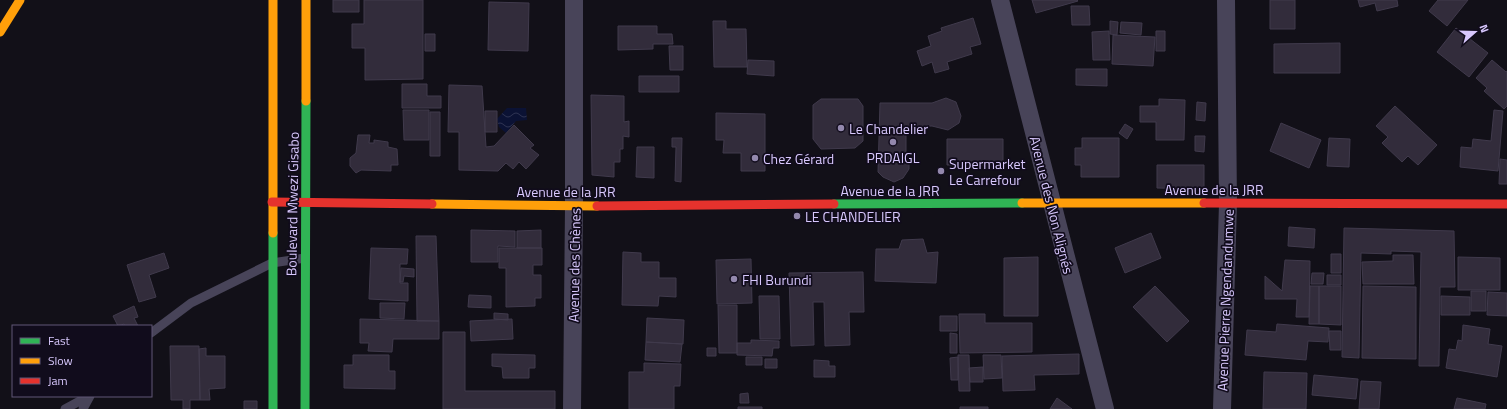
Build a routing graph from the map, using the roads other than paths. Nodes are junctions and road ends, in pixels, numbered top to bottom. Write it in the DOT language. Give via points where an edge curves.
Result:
graph roads {
  1 [pos="20,0"];
  2 [pos="273,0"];
  3 [pos="306,0"];
  4 [pos="574,0"];
  5 [pos="1000,0"];
  6 [pos="1226,0"];
  7 [pos="0,32"];
  8 [pos="272,202"];
  9 [pos="307,202"];
  10 [pos="1052,202"];
  11 [pos="1228,203"];
  12 [pos="1507,204"];
  13 [pos="574,206"];
  14 [pos="305,258"];
  15 [pos="272,263"];
  16 [pos="152,332"];
  17 [pos="88,397"];
  18 [pos="89,397"];
  19 [pos="65,409"];
  20 [pos="83,409"];
  21 [pos="273,409"];
  22 [pos="305,409"];
  23 [pos="572,409"];
  24 [pos="1105,409"];
  25 [pos="1222,409"];
  1 -- 7 [label="street"];
  2 -- 8 [label="street, Boulevard Mwezi Gisabo"];
  3 -- 9 [label="street, Boulevard Mwezi Gisabo"];
  4 -- 13 [label="street, Avenue des Chènes"];
  5 -- 10 [label="street, Avenue des Non Alignés"];
  6 -- 11 [label="street, Avenue Pierre Ngendandumwe"];
  8 -- 9 [label="street, Avenue de la JRR"];
  8 -- 15 [label="street, Boulevard Mwezi Gisabo"];
  9 -- 13 [label="street, Avenue de la JRR"];
  9 -- 14 [label="street, Boulevard Mwezi Gisabo"];
  10 -- 11 [label="street, Avenue de la JRR"];
  10 -- 13 [label="street, Avenue de la JRR"];
  10 -- 24 [label="street, Avenue des Non Alignés"];
  11 -- 12 [label="street, Avenue de la JRR"];
  11 -- 25 [label="street, Avenue Pierre Ngendandumwe"];
  13 -- 23 [label="street, Avenue des Chènes"];
  14 -- 15 [label="lane"];
  14 -- 22 [label="street, Boulevard Mwezi Gisabo"];
  15 -- 16 [label="lane" via="191,304"];
  15 -- 21 [label="street, Boulevard Mwezi Gisabo"];
  17 -- 19 [label="lane"];
  18 -- 20 [label="lane"];
}
